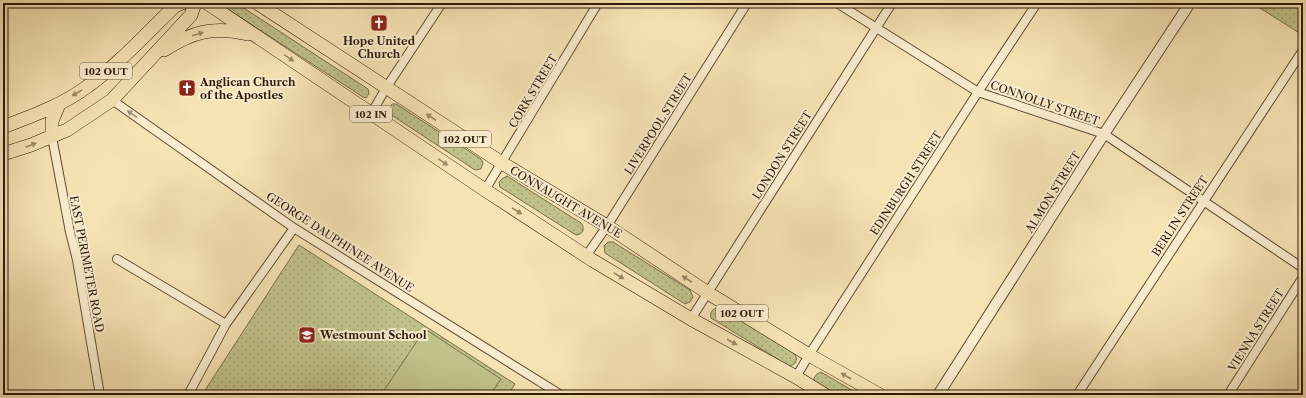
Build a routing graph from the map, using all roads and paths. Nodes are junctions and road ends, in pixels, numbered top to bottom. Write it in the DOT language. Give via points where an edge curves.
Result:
graph roads {
  1 [pos="182,3"];
  2 [pos="195,3"];
  3 [pos="207,3"];
  4 [pos="257,3"];
  5 [pos="442,3"];
  6 [pos="598,3"];
  7 [pos="747,3"];
  8 [pos="837,3"];
  9 [pos="892,3"];
  10 [pos="1037,3"];
  11 [pos="1190,3"];
  12 [pos="875,28"];
  13 [pos="257,36"];
  14 [pos="1303,50"];
  15 [pos="151,58"];
  16 [pos="386,88"];
  17 [pos="978,92"];
  18 [pos="112,100"];
  19 [pos="59,104"];
  20 [pos="371,114"];
  21 [pos="3,127"];
  22 [pos="1104,134"];
  23 [pos="52,137"];
  24 [pos="6,150"];
  25 [pos="502,163"];
  26 [pos="485,190"];
  27 [pos="1203,202"];
  28 [pos="607,226"];
  29 [pos="294,228"];
  30 [pos="586,256"];
  31 [pos="117,259"];
  32 [pos="1303,268"];
  33 [pos="1303,277"];
  34 [pos="708,293"];
  35 [pos="691,319"];
  36 [pos="226,324"];
  37 [pos="809,355"];
  38 [pos="796,377"];
  39 [pos="100,395"];
  40 [pos="188,395"];
  41 [pos="561,395"];
  42 [pos="825,395"];
  43 [pos="880,395"];
  44 [pos="938,395"];
  45 [pos="1077,395"];
  46 [pos="1228,395"];
  1 -- 19 [label="main road, 102 OUT, one-way" via="175,6 93,82"];
  2 -- 15 [label="main road" via="191,15"];
  3 -- 13 [label="main road"];
  4 -- 16 [label="main road, CONNAUGHT AVENUE / 102 OUT"];
  5 -- 16 [label="street"];
  6 -- 25 [label="street, CORK STREET"];
  7 -- 28 [label="street, LIVERPOOL STREET"];
  8 -- 12 [label="street, CONNOLLY STREET"];
  9 -- 12 [label="street, LONDON STREET"];
  10 -- 17 [label="street, EDINBURGH STREET"];
  11 -- 22 [label="street, ALMON STREET"];
  12 -- 17 [label="street, CONNOLLY STREET"];
  12 -- 34 [label="street, LONDON STREET"];
  15 -- 13 [label="main road, one-way" via="188,37 211,30"];
  13 -- 20 [label="main road, 102 IN, one-way"];
  14 -- 27 [label="street, BERLIN STREET"];
  15 -- 18 [label="main road"];
  16 -- 20 [label="street"];
  25 -- 16 [label="main road, CONNAUGHT AVENUE / 102 OUT, one-way"];
  17 -- 22 [label="street, CONNOLLY STREET"];
  17 -- 37 [label="street, EDINBURGH STREET"];
  18 -- 23 [label="main road"];
  29 -- 18 [label="street, GEORGE DAUPHINEE AVENUE, one-way"];
  19 -- 21 [label="main road, 102 OUT"];
  19 -- 23 [label="main road" via="52,121"];
  20 -- 26 [label="main road, 102 IN, one-way"];
  22 -- 27 [label="street, CONNOLLY STREET"];
  22 -- 44 [label="street, ALMON STREET"];
  24 -- 23 [label="main road, one-way"];
  23 -- 39 [label="street, EAST PERIMETER ROAD"];
  25 -- 26 [label="street, CORK STREET"];
  25 -- 28 [label="main road, CONNAUGHT AVENUE / 102 OUT"];
  26 -- 30 [label="main road, 102 IN, one-way"];
  27 -- 32 [label="street, CONNOLLY STREET"];
  27 -- 45 [label="street, BERLIN STREET"];
  28 -- 30 [label="street, LIVERPOOL STREET"];
  34 -- 28 [label="main road, CONNAUGHT AVENUE / 102 OUT, one-way"];
  29 -- 36 [label="street"];
  29 -- 41 [label="street, GEORGE DAUPHINEE AVENUE"];
  30 -- 35 [label="main road, 102 IN, one-way"];
  31 -- 36 [label="street"];
  33 -- 46 [label="street, VIENNA STREET"];
  34 -- 35 [label="street, LONDON STREET"];
  34 -- 37 [label="main road, CONNAUGHT AVENUE / 102 OUT"];
  35 -- 38 [label="main road, 102 IN, one-way"];
  36 -- 40 [label="street"];
  37 -- 38 [label="street, EDINBURGH STREET"];
  43 -- 37 [label="main road, CONNAUGHT AVENUE / 102 OUT, one-way"];
  38 -- 42 [label="main road, 102 IN"];
}
